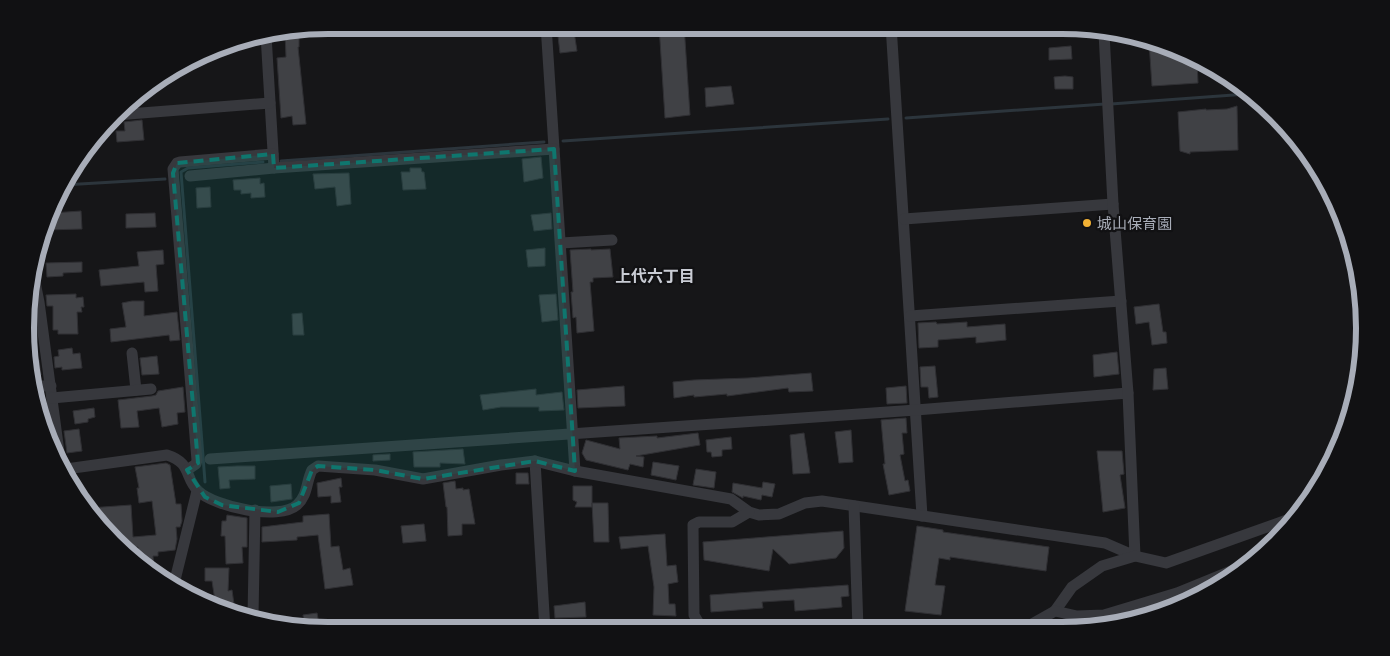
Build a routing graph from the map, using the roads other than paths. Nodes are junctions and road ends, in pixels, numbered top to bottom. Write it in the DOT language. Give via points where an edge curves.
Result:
graph roads {
  1 [pos="547,34"];
  2 [pos="892,34"];
  3 [pos="1104,37"];
  4 [pos="266,40"];
  5 [pos="270,104"];
  6 [pos="126,114"];
  7 [pos="554,149"];
  8 [pos="274,154"];
  9 [pos="274,168"];
  10 [pos="190,176"];
  11 [pos="1113,204"];
  12 [pos="904,219"];
  13 [pos="612,240"];
  14 [pos="561,244"];
  15 [pos="36,288"];
  16 [pos="1121,302"];
  17 [pos="910,316"];
  18 [pos="132,353"];
  19 [pos="40,388"];
  20 [pos="150,389"];
  21 [pos="136,390"];
  22 [pos="51,392"];
  23 [pos="1128,393"];
  24 [pos="916,410"];
  25 [pos="573,433"];
  26 [pos="58,446"];
  27 [pos="210,459"];
  28 [pos="535,461"];
  29 [pos="70,468"];
  30 [pos="187,470"];
  31 [pos="576,471"];
  32 [pos="197,491"];
  33 [pos="854,506"];
  34 [pos="255,510"];
  35 [pos="749,512"];
  36 [pos="922,516"];
  37 [pos="1284,521"];
  38 [pos="1135,556"];
  39 [pos="1223,574"];
  40 [pos="175,579"];
  41 [pos="1126,609"];
  42 [pos="1056,611"];
  43 [pos="253,612"];
  44 [pos="1107,619"];
  45 [pos="545,622"];
  46 [pos="698,622"];
  47 [pos="858,622"];
  48 [pos="1036,622"];
  1 -- 7 [label="street"];
  2 -- 12 [label="street"];
  3 -- 11 [label="street"];
  4 -- 5 [label="street"];
  5 -- 6 [label="street"];
  5 -- 8 [label="street"];
  7 -- 9 [label="street"];
  7 -- 14 [label="street"];
  8 -- 9 [label="street"];
  8 -- 30 [label="street" via="180,162 173,169 197,460"];
  9 -- 10 [label="street"];
  11 -- 12 [label="street"];
  11 -- 16 [label="street"];
  12 -- 17 [label="street"];
  13 -- 14 [label="street"];
  14 -- 25 [label="street"];
  15 -- 22 [label="street"];
  16 -- 17 [label="street"];
  16 -- 23 [label="street"];
  17 -- 24 [label="street"];
  18 -- 21 [label="street"];
  19 -- 22 [label="street"];
  20 -- 21 [label="street"];
  21 -- 22 [label="street"];
  22 -- 26 [label="street"];
  23 -- 24 [label="street"];
  23 -- 38 [label="street"];
  24 -- 25 [label="street"];
  24 -- 36 [label="street"];
  25 -- 27 [label="street"];
  25 -- 31 [label="street"];
  28 -- 31 [label="street"];
  28 -- 34 [label="street" via="423,479 375,470 318,466 312,470 306,494 295,507 278,512"];
  28 -- 45 [label="street"];
  29 -- 30 [label="street" via="164,454 177,458"];
  30 -- 32 [label="street"];
  31 -- 35 [label="street" via="731,499"];
  32 -- 34 [label="street" via="222,505"];
  32 -- 40 [label="street"];
  33 -- 35 [label="street" via="822,500 779,514"];
  33 -- 36 [label="street"];
  33 -- 47 [label="street"];
  34 -- 43 [label="street"];
  35 -- 46 [label="street" via="732,522 699,522 693,525 694,616"];
  36 -- 38 [label="street" via="1105,543"];
  37 -- 38 [label="street" via="1166,563"];
  38 -- 42 [label="street" via="1102,566 1072,587"];
  39 -- 41 [label="street"];
  41 -- 42 [label="street" via="1104,615 1077,616"];
  41 -- 44 [label="street"];
  42 -- 48 [label="street"];
}
